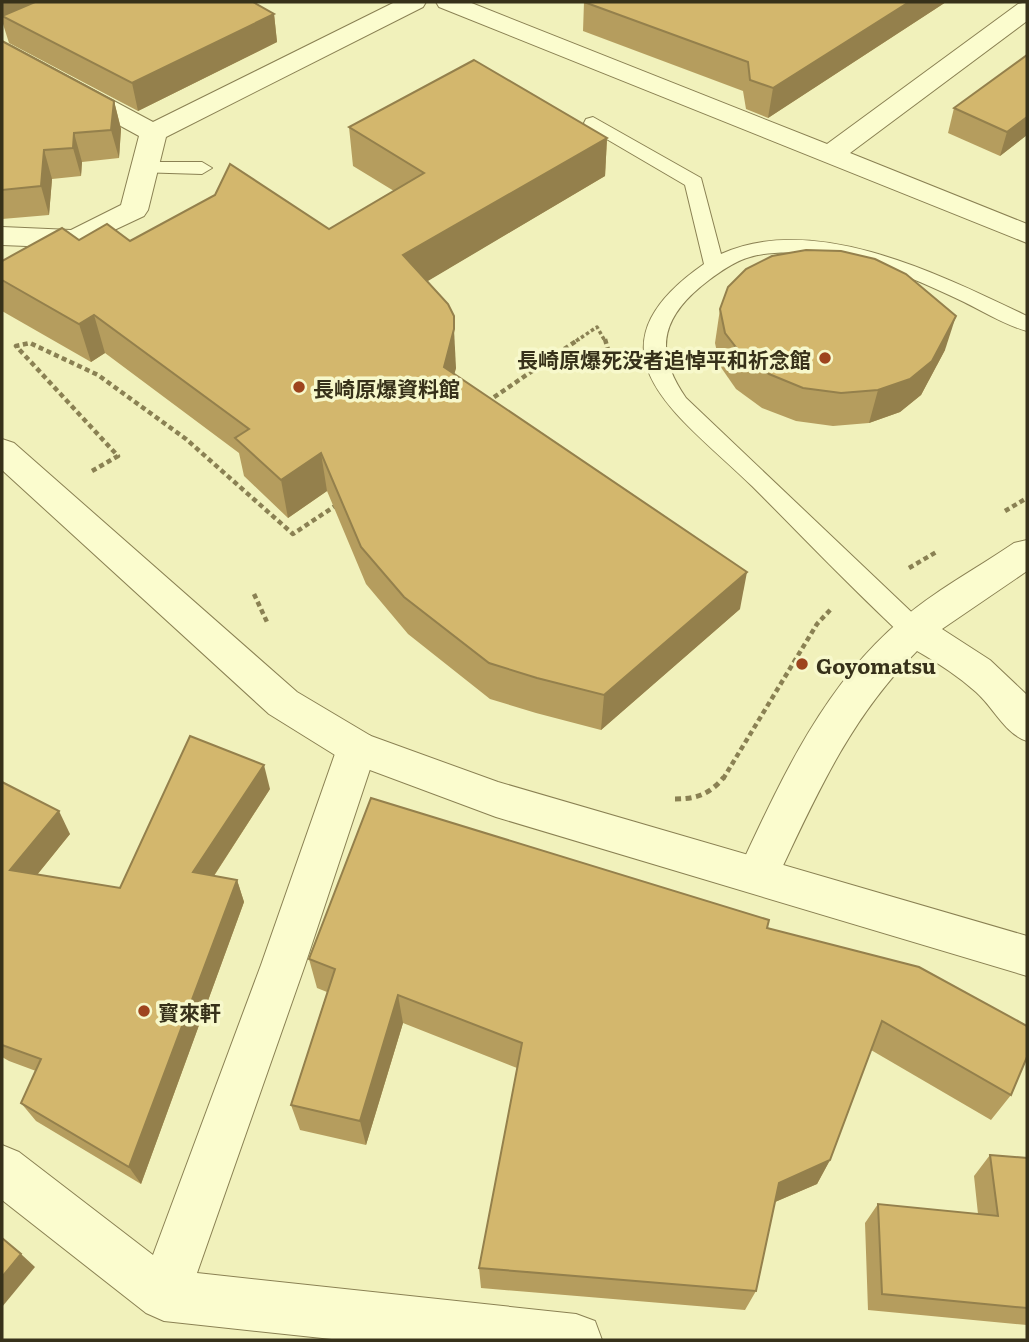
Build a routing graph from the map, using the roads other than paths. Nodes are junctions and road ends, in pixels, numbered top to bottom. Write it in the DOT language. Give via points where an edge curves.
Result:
graph roads {
  1 [pos="414,2"];
  2 [pos="448,2"];
  3 [pos="1010,2"];
  4 [pos="1027,9"];
  5 [pos="6,39"];
  6 [pos="593,123"];
  7 [pos="153,133"];
  8 [pos="831,154"];
  9 [pos="144,168"];
  10 [pos="202,168"];
  11 [pos="1027,234"];
  12 [pos="2,236"];
  13 [pos="714,265"];
  14 [pos="1027,324"];
  15 [pos="2,451"];
  16 [pos="1027,553"];
  17 [pos="914,631"];
  18 [pos="1027,725"];
  19 [pos="357,748"];
  20 [pos="758,874"];
  21 [pos="1027,956"];
  22 [pos="2,1169"];
  23 [pos="164,1295"];
  24 [pos="576,1340"];
  1 -- 7 [label="street"];
  2 -- 8 [label="street"];
  3 -- 4 [label="street"];
  4 -- 8 [label="street"];
  5 -- 7 [label="street"];
  6 -- 13 [label="lane" via="694,181"];
  7 -- 9 [label="street"];
  8 -- 11 [label="street"];
  9 -- 10 [label="lane"];
  9 -- 12 [label="street" via="134,210 76,239"];
  13 -- 14 [label="lane" via="747,250 844,249 912,271"];
  13 -- 17 [label="lane" via="678,293 659,318 655,350 662,376 678,404"];
  15 -- 19 [label="street" via="283,703"];
  16 -- 17 [label="street"];
  17 -- 18 [label="street" via="981,672 1005,693"];
  17 -- 20 [label="street" via="855,691"];
  19 -- 20 [label="street" via="496,799"];
  19 -- 23 [label="street"];
  20 -- 21 [label="street"];
  22 -- 23 [label="street"];
  23 -- 24 [label="street"];
}
